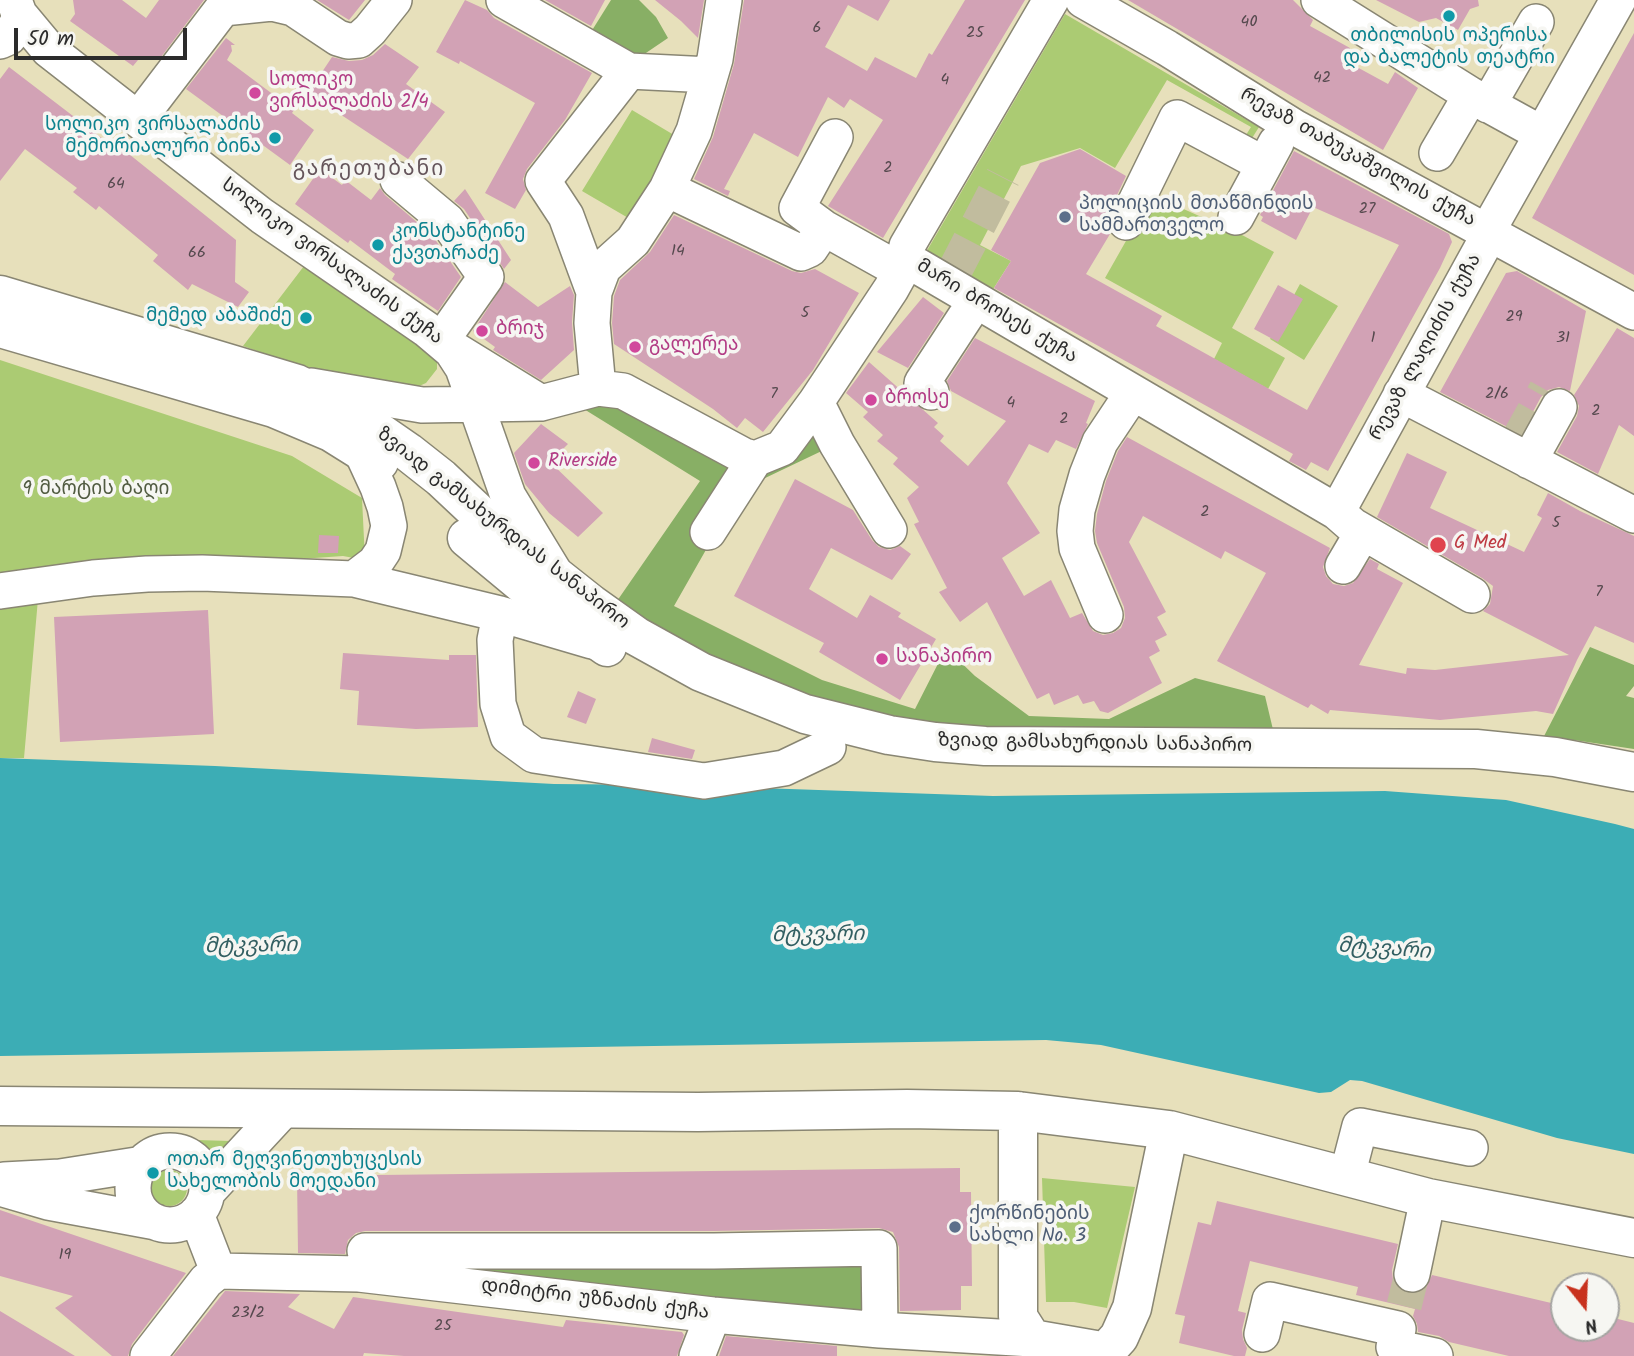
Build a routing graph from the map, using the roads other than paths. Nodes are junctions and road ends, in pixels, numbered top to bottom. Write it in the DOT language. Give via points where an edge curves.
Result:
graph roads {
  1 [pos="394,0"];
  2 [pos="505,0"];
  3 [pos="724,0"];
  4 [pos="1051,0"];
  5 [pos="1083,0"];
  6 [pos="1319,0"];
  7 [pos="1618,0"];
  8 [pos="1536,22"];
  9 [pos="9,24"];
  10 [pos="629,71"];
  11 [pos="710,75"];
  12 [pos="1479,100"];
  13 [pos="139,118"];
  14 [pos="1294,127"];
  15 [pos="1542,134"];
  16 [pos="835,137"];
  17 [pos="1437,153"];
  18 [pos="1263,164"];
  19 [pos="398,180"];
  20 [pos="667,189"];
  21 [pos="1236,217"];
  22 [pos="1126,222"];
  23 [pos="824,228"];
  24 [pos="1487,232"];
  25 [pos="903,265"];
  26 [pos="959,286"];
  27 [pos="594,292"];
  28 [pos="0,296"];
  29 [pos="1634,312"];
  30 [pos="0,328"];
  31 [pos="441,341"];
  32 [pos="297,384"];
  33 [pos="598,388"];
  34 [pos="1125,390"];
  35 [pos="930,392"];
  36 [pos="1401,394"];
  37 [pos="406,402"];
  38 [pos="816,402"];
  39 [pos="541,403"];
  40 [pos="476,405"];
  41 [pos="1559,407"];
  42 [pos="360,448"];
  43 [pos="1520,452"];
  44 [pos="493,457"];
  45 [pos="755,458"];
  46 [pos="1077,458"];
  47 [pos="1634,515"];
  48 [pos="1350,522"];
  49 [pos="890,530"];
  50 [pos="708,532"];
  51 [pos="1343,566"];
  52 [pos="557,576"];
  53 [pos="354,579"];
  54 [pos="0,591"];
  55 [pos="1472,595"];
  56 [pos="500,614"];
  57 [pos="1105,615"];
  58 [pos="602,645"];
  59 [pos="828,747"];
  60 [pos="1634,772"];
  61 [pos="1634,796"];
  62 [pos="0,1106"];
  63 [pos="157,1107"];
  64 [pos="283,1110"];
  65 [pos="1018,1111"];
  66 [pos="1169,1130"];
  67 [pos="1470,1148"];
  68 [pos="150,1159"];
  69 [pos="1347,1176"];
  70 [pos="0,1180"];
  71 [pos="0,1188"];
  72 [pos="1428,1198"];
  73 [pos="201,1203"];
  74 [pos="156,1223"];
  75 [pos="1634,1238"];
  76 [pos="365,1251"];
  77 [pos="538,1251"];
  78 [pos="218,1271"];
  79 [pos="537,1294"];
  80 [pos="1405,1303"];
  81 [pos="713,1315"];
  82 [pos="880,1330"];
  83 [pos="1262,1334"];
  84 [pos="1048,1346"];
  85 [pos="1110,1355"];
  86 [pos="148,1356"];
  87 [pos="697,1356"];
  88 [pos="1435,1356"];
  1 -- 13 [label="street" via="359,40 348,41 283,5 223,8"];
  2 -- 10 [label="street"];
  3 -- 11 [label="street"];
  4 -- 25 [label="street" via="907,246"];
  5 -- 14 [label="street, რევაზ თაბუკაშვილის ქუჩა"];
  6 -- 12 [label="street"];
  7 -- 15 [label="street, რევაზ ლაღიძის ქუჩა"];
  8 -- 12 [label="street"];
  9 -- 13 [label="street, სოლიკო ვირსალაძის ქუჩა"];
  10 -- 11 [label="street"];
  10 -- 27 [label="street" via="543,181 566,216"];
  11 -- 20 [label="street" via="694,131"];
  12 -- 15 [label="street"];
  12 -- 17 [label="street"];
  13 -- 31 [label="street, სოლიკო ვირსალაძის ქუჩა" via="262,216"];
  14 -- 18 [label="street" via="1281,135"];
  14 -- 24 [label="street, რევაზ თაბუკაშვილის ქუჩა"];
  15 -- 24 [label="street, რევაზ ლაღიძის ქუჩა"];
  16 -- 23 [label="street" via="797,208"];
  18 -- 21 [label="street"];
  18 -- 22 [label="street" via="1177,118 1146,152"];
  19 -- 31 [label="street" via="447,221 486,277"];
  20 -- 23 [label="street" via="801,253 810,249"];
  20 -- 27 [label="street" via="633,240 603,268"];
  23 -- 25 [label="street"];
  24 -- 29 [label="street, რევაზ თაბუკაშვილის ქუჩა"];
  24 -- 36 [label="street, რევაზ ლაღიძის ქუჩა"];
  25 -- 26 [label="street, მარი ბროსეს ქუჩა"];
  25 -- 38 [label="street, მარი ბროსეს ქუჩა"];
  26 -- 34 [label="street, მარი ბროსეს ქუჩა"];
  26 -- 35 [label="street" via="922,383"];
  27 -- 33 [label="street"];
  28 -- 32 [label="main road, ზვიად გამსახურდიას სანაპირო"];
  30 -- 42 [label="main road, ზვიად გამსახურდიას სანაპირო" via="274,408"];
  31 -- 37 [label="street" via="446,359 442,379 428,393"];
  31 -- 39 [label="street"];
  31 -- 40 [label="street, სოლიკო ვირსალაძის ქუჩა" via="457,357"];
  32 -- 37 [label="street"];
  32 -- 52 [label="main road, ზვიად გამსახურდიას სანაპირო" via="343,407 408,452"];
  33 -- 39 [label="street"];
  33 -- 45 [label="street" via="623,391"];
  34 -- 46 [label="street"];
  34 -- 48 [label="street, მარი ბროსეს ქუჩა"];
  34 -- 57 [label="street" via="1087,475 1076,521 1077,548"];
  36 -- 43 [label="street"];
  36 -- 48 [label="street, რევაზ ლაღიძის ქუჩა"];
  37 -- 40 [label="street"];
  38 -- 45 [label="street, მარი ბროსეს ქუჩა" via="782,448"];
  38 -- 49 [label="street"];
  39 -- 40 [label="street"];
  39 -- 44 [label="street" via="504,436"];
  40 -- 44 [label="street, სოლიკო ვირსალაძის ქუჩა"];
  41 -- 43 [label="street"];
  42 -- 53 [label="street" via="389,526 383,551"];
  42 -- 58 [label="main road, ზვიად გამსახურდიას სანაპირო"];
  43 -- 47 [label="street"];
  44 -- 52 [label="street, სოლიკო ვირსალაძის ქუჩა" via="508,496"];
  45 -- 50 [label="street"];
  48 -- 51 [label="street, რევაზ ლაღიძის ქუჩა"];
  48 -- 55 [label="street, მარი ბროსეს ქუჩა"];
  52 -- 60 [label="main road, ზვიად გამსახურდიას სანაპირო" via="636,636 701,672 805,715 889,735 1046,747 1476,750 1555,757"];
  53 -- 54 [label="street" via="148,573"];
  53 -- 56 [label="street"];
  56 -- 58 [label="street"];
  56 -- 59 [label="street" via="495,640 498,704 508,736 534,755 704,781 784,768"];
  58 -- 59 [label="main road, ზვიად გამსახურდიას სანაპირო" via="690,692"];
  59 -- 61 [label="main road, ზვიად გამსახურდიას სანაპირო" via="970,768 1475,774 1557,780"];
  62 -- 63 [label="main road"];
  63 -- 64 [label="main road"];
  63 -- 68 [label="street"];
  64 -- 65 [label="main road"];
  64 -- 73 [label="street"];
  65 -- 66 [label="main road"];
  65 -- 84 [label="main road" via="1018,1317"];
  66 -- 69 [label="main road"];
  66 -- 85 [label="main road" via="1132,1308"];
  67 -- 69 [label="street" via="1360,1126"];
  68 -- 70 [label="street" via="60,1177"];
  68 -- 73 [label="street" via="179,1153 197,1163 206,1181"];
  68 -- 74 [label="street" via="136,1174 134,1196 138,1207"];
  69 -- 72 [label="main road"];
  71 -- 74 [label="street"];
  72 -- 75 [label="main road"];
  72 -- 80 [label="street"];
  73 -- 74 [label="street" via="177,1224"];
  73 -- 78 [label="street"];
  76 -- 77 [label="street"];
  77 -- 79 [label="street"];
  77 -- 82 [label="street" via="879,1248"];
  78 -- 79 [label="street, დიმიტრი უზნაძის ქუჩა" via="359,1275"];
  78 -- 86 [label="street"];
  79 -- 81 [label="street, დიმიტრი უზნაძის ქუჩა"];
  80 -- 83 [label="street" via="1270,1300"];
  80 -- 88 [label="street" via="1394,1347"];
  81 -- 82 [label="street, დიმიტრი უზნაძის ქუჩა"];
  81 -- 87 [label="street"];
  82 -- 84 [label="street, დიმიტრი უზნაძის ქუჩა"];
  84 -- 85 [label="main road, დიმიტრი უზნაძის ქუჩა"];
}
